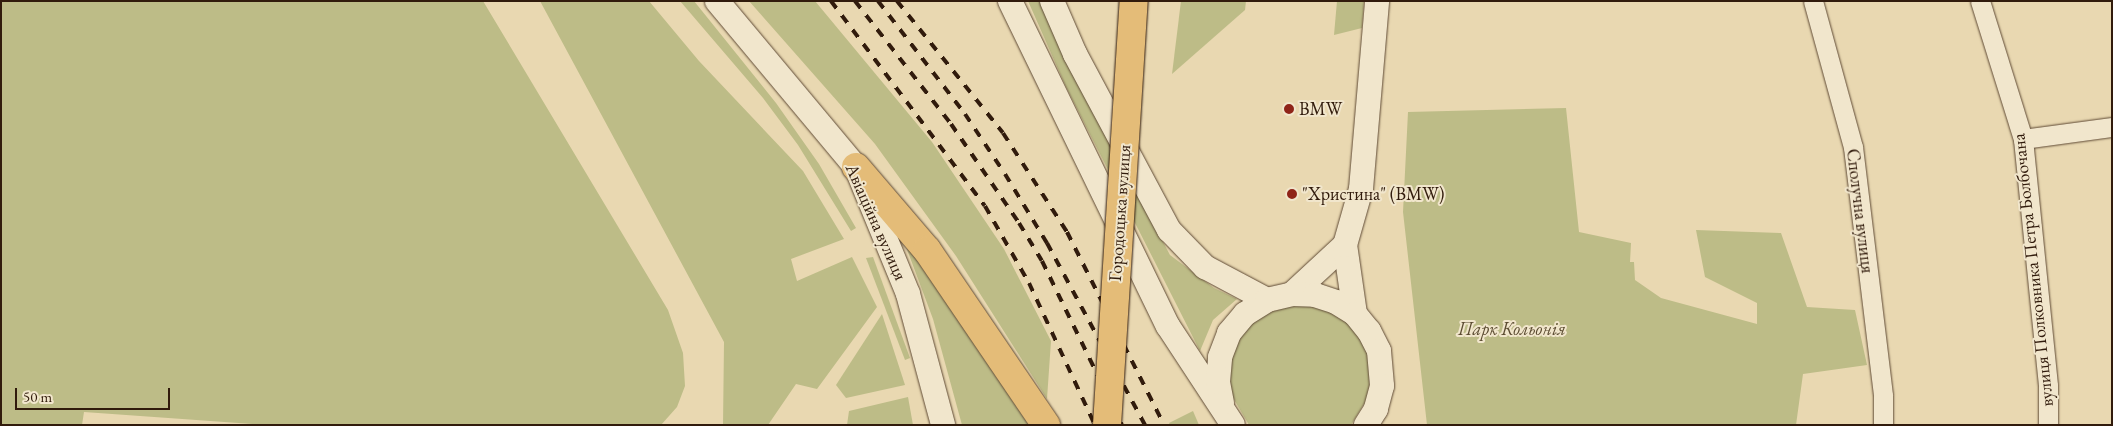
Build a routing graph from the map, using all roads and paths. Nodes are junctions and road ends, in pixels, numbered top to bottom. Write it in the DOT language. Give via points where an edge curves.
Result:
graph roads {
  1 [pos="717,1"];
  2 [pos="1010,1"];
  3 [pos="1052,1"];
  4 [pos="1134,1"];
  5 [pos="1377,1"];
  6 [pos="1813,1"];
  7 [pos="1980,1"];
  8 [pos="2112,127"];
  9 [pos="2023,139"];
  10 [pos="856,167"];
  11 [pos="1346,245"];
  12 [pos="1292,294"];
  13 [pos="1267,300"];
  14 [pos="1354,314"];
  15 [pos="1373,420"];
  16 [pos="943,425"];
  17 [pos="1046,425"];
  18 [pos="1107,425"];
  19 [pos="1233,425"];
  20 [pos="1883,425"];
  21 [pos="2048,425"];
  1 -- 10 [label="street, Авіаційна вулиця"];
  2 -- 19 [label="street" via="1168,326"];
  3 -- 13 [label="street" via="1075,54 1169,230 1205,267"];
  4 -- 18 [label="main road, Городоцька вулиця, bridge"];
  5 -- 11 [label="street" via="1361,189"];
  6 -- 20 [label="street, Сполучна вулиця" via="1853,147 1883,396"];
  7 -- 9 [label="street, вулиця Полковника Петра Болбочана"];
  8 -- 9 [label="street"];
  9 -- 21 [label="street, вулиця Полковника Петра Болбочана" via="2048,386"];
  10 -- 16 [label="street, Авіаційна вулиця" via="908,294"];
  10 -- 17 [label="main road" via="926,250"];
  11 -- 12 [label="street"];
  11 -- 14 [label="street"];
  12 -- 13 [label="street"];
  12 -- 14 [label="street" via="1315,295 1336,302"];
  13 -- 19 [label="street" via="1246,314 1229,333 1220,357 1218,382 1223,406"];
  14 -- 15 [label="street" via="1369,331 1381,360 1382,386"];
}
